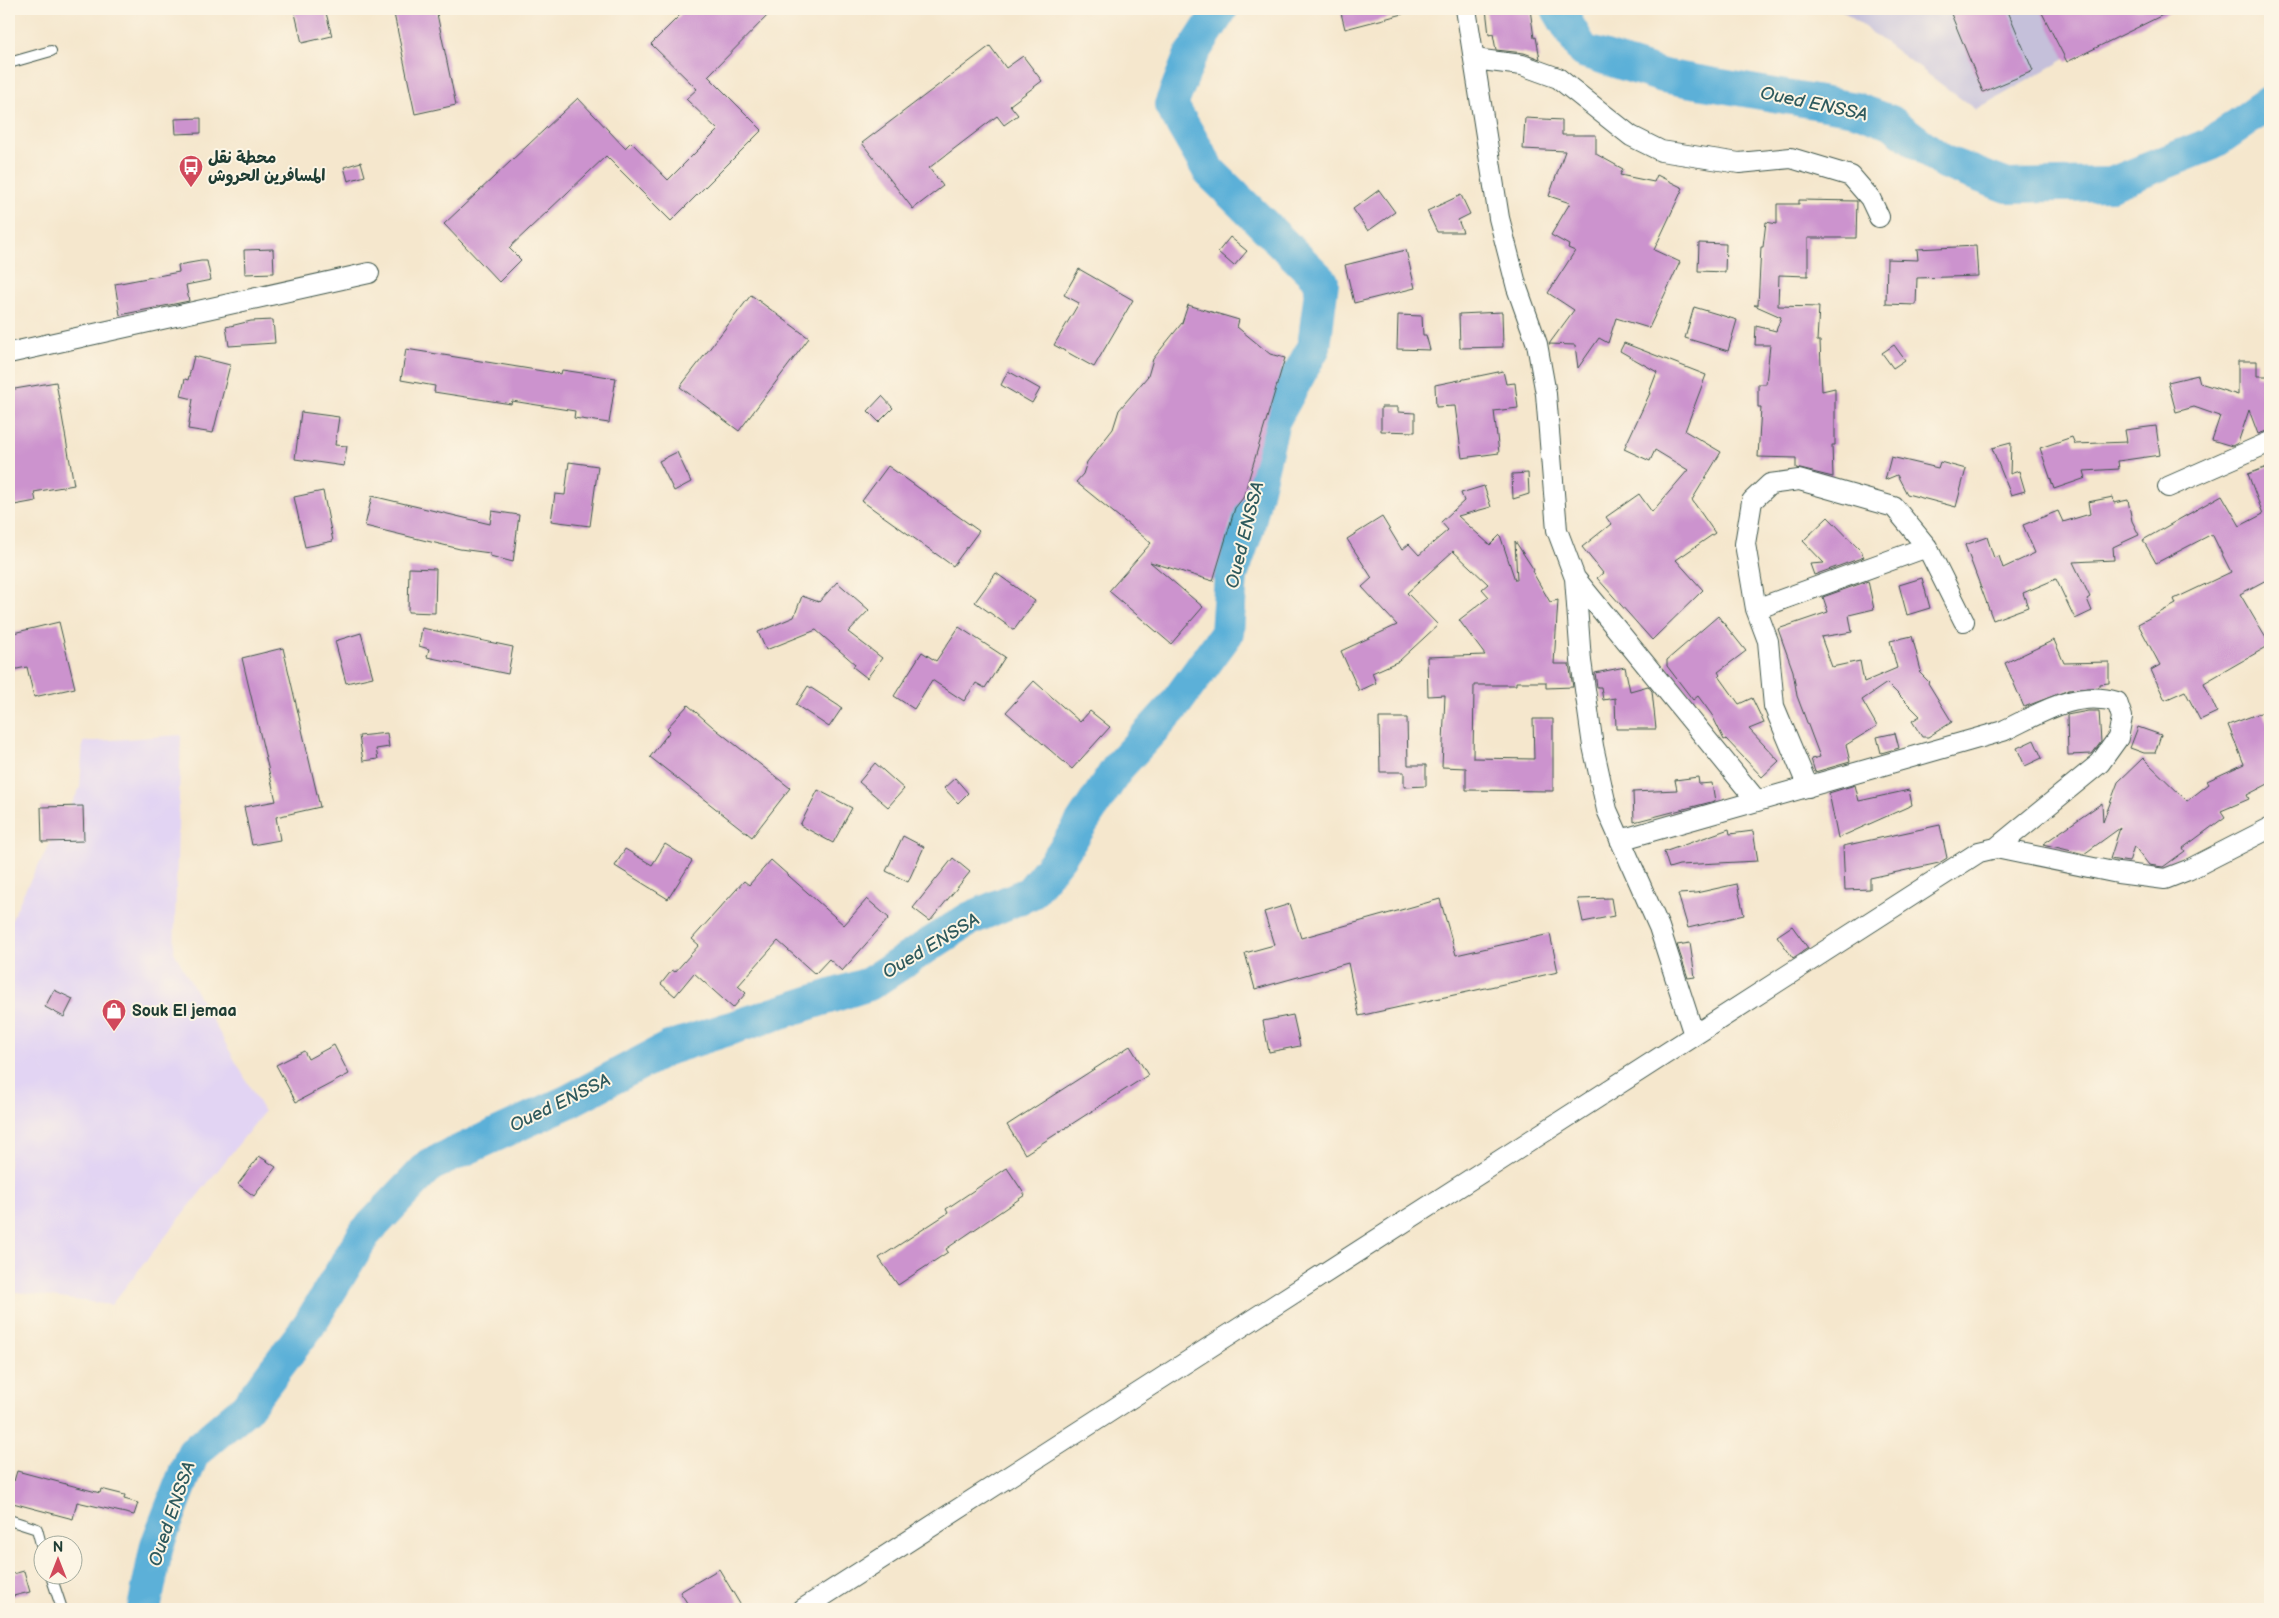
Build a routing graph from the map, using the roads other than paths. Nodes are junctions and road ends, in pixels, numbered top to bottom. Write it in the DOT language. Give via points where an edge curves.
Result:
graph roads {
  1 [pos="1466,9"];
  2 [pos="51,51"];
  3 [pos="1474,59"];
  4 [pos="9,63"];
  5 [pos="1879,217"];
  6 [pos="369,273"];
  7 [pos="9,353"];
  8 [pos="2270,442"];
  9 [pos="2168,487"];
  10 [pos="1927,547"];
  11 [pos="1575,578"];
  12 [pos="1756,609"];
  13 [pos="1964,622"];
  14 [pos="1808,787"];
  15 [pos="1757,801"];
  16 [pos="2270,828"];
  17 [pos="1620,840"];
  18 [pos="1996,848"];
  19 [pos="1694,1035"];
  20 [pos="9,1520"];
  21 [pos="39,1536"];
  22 [pos="54,1586"];
  23 [pos="62,1609"];
  24 [pos="803,1609"];
  1 -- 3 [label="street"];
  2 -- 4 [label="lane"];
  3 -- 5 [label="street" via="1522,65 1558,78 1630,136 1661,152 1739,163 1791,158 1851,176 1870,198"];
  3 -- 11 [label="street" via="1499,218 1516,288 1537,344 1546,394 1557,530"];
  6 -- 7 [label="street"];
  8 -- 9 [label="street"];
  10 -- 12 [label="street"];
  10 -- 12 [label="street" via="1894,506 1799,480 1770,484 1752,500 1744,544"];
  10 -- 13 [label="street"];
  11 -- 15 [label="street"];
  11 -- 17 [label="street" via="1580,661 1592,746 1607,810"];
  12 -- 14 [label="street" via="1768,641 1774,706"];
  14 -- 15 [label="street"];
  14 -- 18 [label="street" via="2003,731 2056,706 2080,699 2101,697 2117,702 2122,717 2118,738 2100,763"];
  15 -- 17 [label="street"];
  16 -- 18 [label="street" via="2164,879"];
  17 -- 19 [label="street" via="1659,926"];
  18 -- 19 [label="street" via="1970,857"];
  19 -- 24 [label="street"];
  20 -- 21 [label="lane" via="37,1529"];
  22 -- 23 [label="lane"];
}
